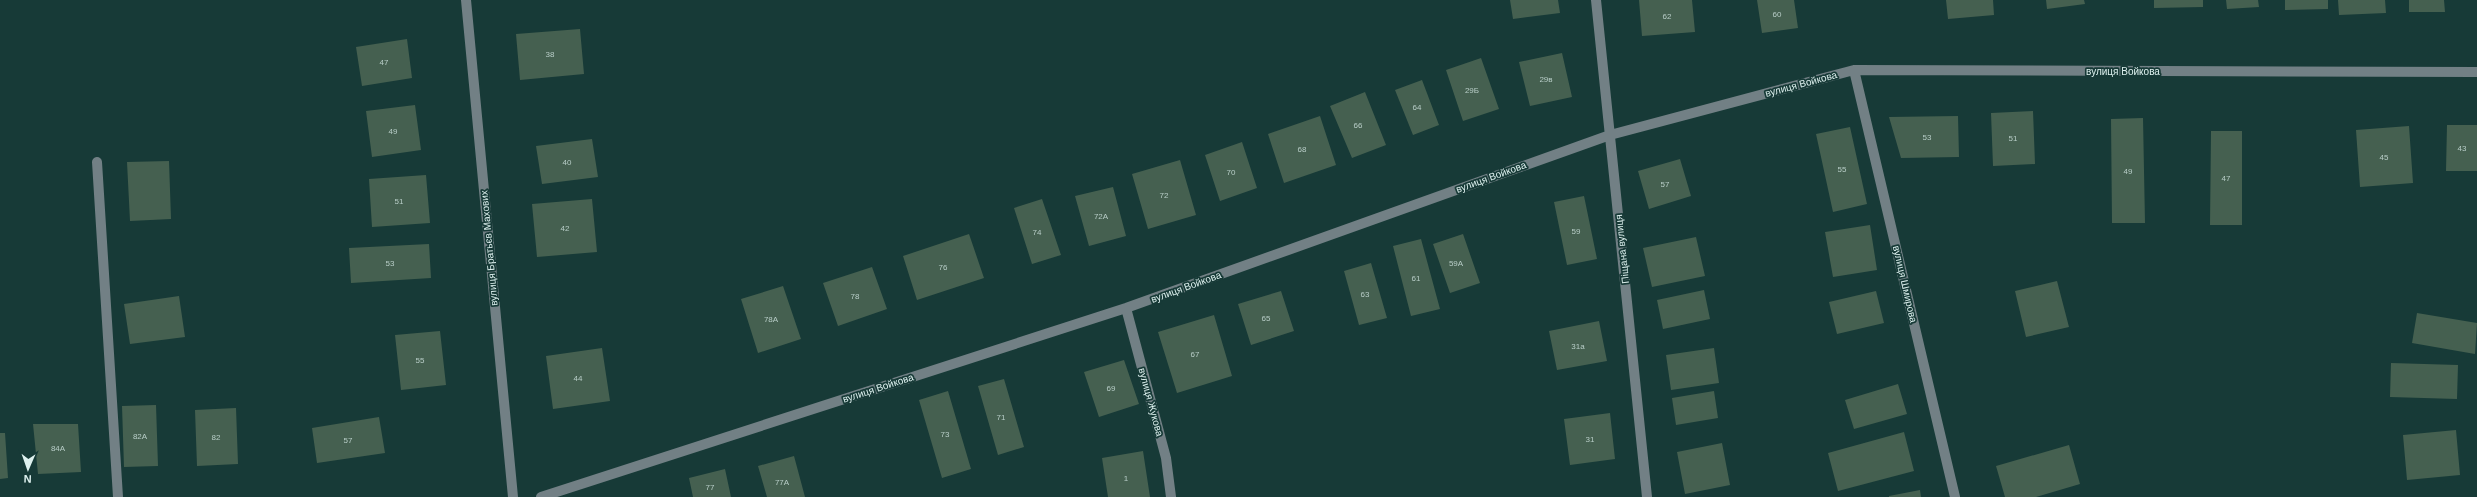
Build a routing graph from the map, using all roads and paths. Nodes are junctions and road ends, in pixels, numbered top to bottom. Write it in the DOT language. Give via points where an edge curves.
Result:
graph roads {
  1 [pos="466,0"];
  2 [pos="1596,0"];
  3 [pos="1854,70"];
  4 [pos="2477,72"];
  5 [pos="1610,135"];
  6 [pos="97,162"];
  7 [pos="1126,308"];
  8 [pos="118,497"];
  9 [pos="513,497"];
  10 [pos="541,497"];
  11 [pos="1172,497"];
  12 [pos="1648,497"];
  13 [pos="1955,497"];
  1 -- 9 [label="street, вулиця Братьєв Махових"];
  2 -- 5 [label="street, Піщана вулиця"];
  3 -- 4 [label="street, вулиця Войкова"];
  3 -- 5 [label="street, вулиця Войкова"];
  3 -- 13 [label="street, вулиця Шмирова"];
  5 -- 7 [label="street, вулиця Войкова"];
  5 -- 12 [label="street, Піщана вулиця"];
  6 -- 8 [label="street"];
  7 -- 10 [label="street, вулиця Войкова"];
  7 -- 11 [label="street, вулиця Жукова" via="1166,458"];
}
